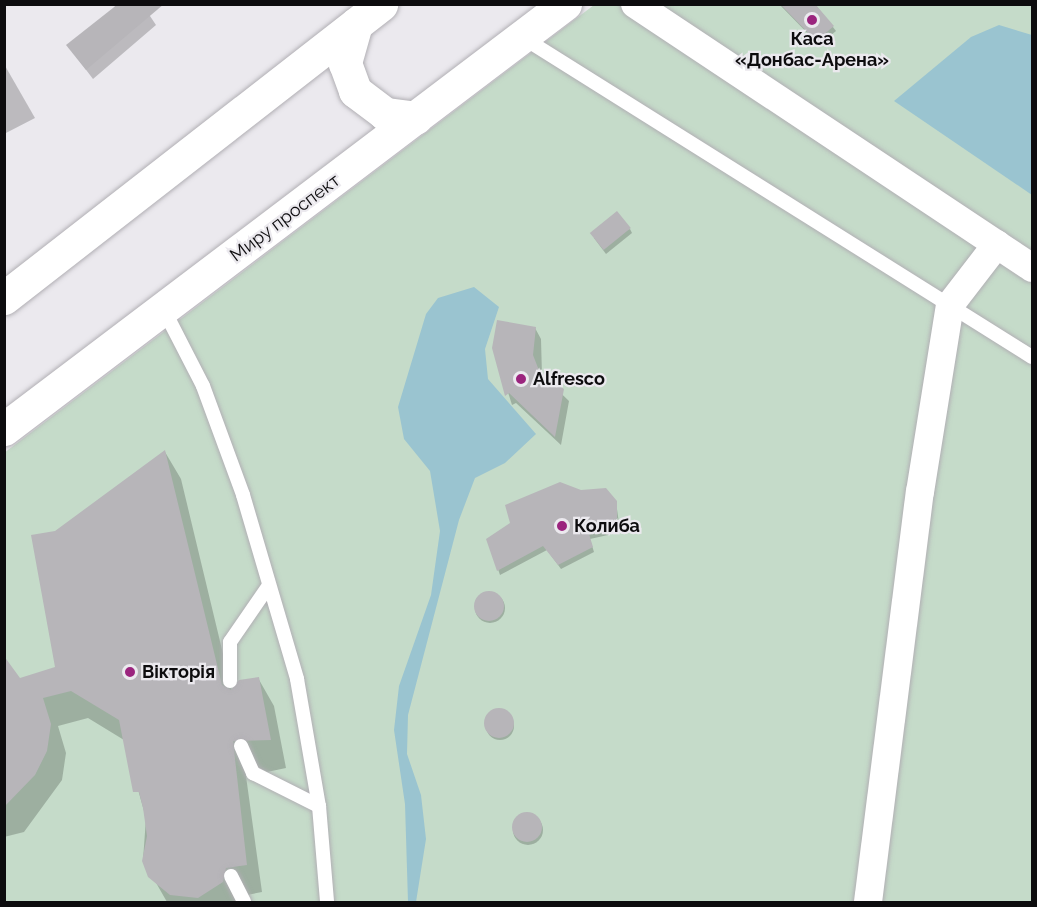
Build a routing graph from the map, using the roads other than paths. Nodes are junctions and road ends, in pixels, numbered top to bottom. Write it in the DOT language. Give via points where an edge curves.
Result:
graph roads {
  1 [pos="565,4"];
  2 [pos="635,4"];
  3 [pos="368,14"];
  4 [pos="522,37"];
  5 [pos="416,118"];
  6 [pos="997,244"];
  7 [pos="1032,268"];
  8 [pos="4,298"];
  9 [pos="950,306"];
  10 [pos="164,310"];
  11 [pos="1032,357"];
  12 [pos="4,429"];
  13 [pos="268,587"];
  14 [pos="230,681"];
  15 [pos="241,746"];
  16 [pos="319,806"];
  17 [pos="231,876"];
  18 [pos="244,903"];
  19 [pos="327,903"];
  20 [pos="868,903"];
  1 -- 4 [label="main road, Миру проспект"];
  2 -- 6 [label="street"];
  3 -- 5 [label="main road" via="345,63 355,91 385,114"];
  3 -- 8 [label="main road"];
  4 -- 5 [label="main road, Миру проспект"];
  4 -- 9 [label="lane"];
  5 -- 10 [label="main road, Миру проспект"];
  6 -- 7 [label="street"];
  6 -- 9 [label="street"];
  9 -- 11 [label="lane"];
  9 -- 20 [label="street" via="920,492"];
  10 -- 12 [label="main road, Миру проспект"];
  10 -- 13 [label="lane" via="203,386 243,495"];
  13 -- 14 [label="lane" via="230,642"];
  13 -- 16 [label="lane" via="297,679"];
  15 -- 16 [label="lane" via="253,773"];
  16 -- 19 [label="lane"];
  17 -- 18 [label="lane"];
}
